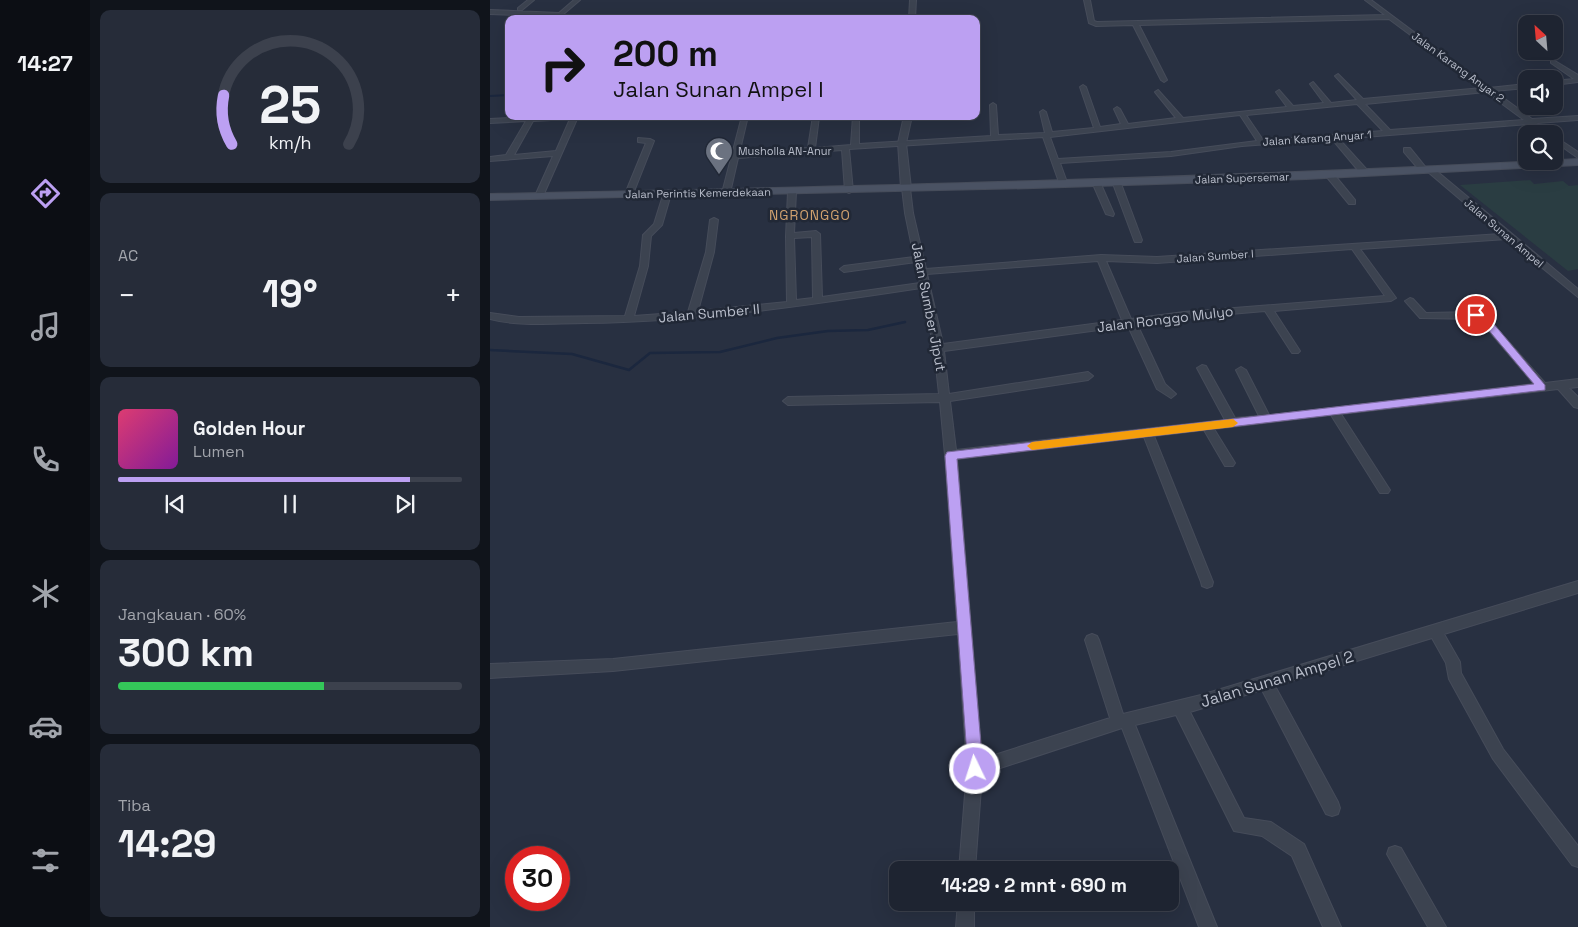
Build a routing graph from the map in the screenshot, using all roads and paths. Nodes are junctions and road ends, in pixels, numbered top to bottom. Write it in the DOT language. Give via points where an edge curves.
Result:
graph roads {
  1 [pos="531,0"];
  2 [pos="577,0"];
  3 [pos="913,0"];
  4 [pos="1087,0"];
  5 [pos="1368,0"];
  6 [pos="520,9"];
  7 [pos="490,12"];
  8 [pos="532,15"];
  9 [pos="562,15"];
  10 [pos="912,15"];
  11 [pos="1391,17"];
  12 [pos="1135,23"];
  13 [pos="1553,62"];
  14 [pos="1338,76"];
  15 [pos="1578,79"];
  16 [pos="1164,80"];
  17 [pos="1563,82"];
  18 [pos="1314,84"];
  19 [pos="1518,87"];
  20 [pos="1083,88"];
  21 [pos="1489,90"];
  22 [pos="1158,92"];
  23 [pos="1279,92"];
  24 [pos="1361,103"];
  25 [pos="993,104"];
  26 [pos="1330,106"];
  27 [pos="1117,109"];
  28 [pos="1292,109"];
  29 [pos="1043,112"];
  30 [pos="1242,113"];
  31 [pos="1578,118"];
  32 [pos="531,120"];
  33 [pos="573,120"];
  34 [pos="744,120"];
  35 [pos="816,120"];
  36 [pos="856,120"];
  37 [pos="907,120"];
  38 [pos="490,121"];
  39 [pos="1182,121"];
  40 [pos="1530,121"];
  41 [pos="1535,125"];
  42 [pos="1126,127"];
  43 [pos="1098,130"];
  44 [pos="1389,133"];
  45 [pos="1047,135"];
  46 [pos="995,137"];
  47 [pos="1334,137"];
  48 [pos="641,140"];
  49 [pos="1261,142"];
  50 [pos="902,143"];
  51 [pos="1563,145"];
  52 [pos="855,146"];
  53 [pos="845,147"];
  54 [pos="811,150"];
  55 [pos="1407,150"];
  56 [pos="558,152"];
  57 [pos="1161,154"];
  58 [pos="737,156"];
  59 [pos="1578,156"];
  60 [pos="509,157"];
  61 [pos="490,159"];
  62 [pos="1056,161"];
  63 [pos="1165,162"];
  64 [pos="1578,162"];
  65 [pos="1428,171"];
  66 [pos="1365,173"];
  67 [pos="1329,174"];
  68 [pos="1116,181"];
  69 [pos="1096,182"];
  70 [pos="1064,184"];
  71 [pos="906,188"];
  72 [pos="849,191"];
  73 [pos="792,192"];
  74 [pos="726,193"];
  75 [pos="629,194"];
  76 [pos="667,194"];
  77 [pos="539,196"];
  78 [pos="490,197"];
  79 [pos="1352,202"];
  80 [pos="1110,214"];
  81 [pos="714,220"];
  82 [pos="790,236"];
  83 [pos="1508,236"];
  84 [pos="1138,240"];
  85 [pos="1355,248"];
  86 [pos="1102,258"];
  87 [pos="919,259"];
  88 [pos="844,269"];
  89 [pos="923,272"];
  90 [pos="926,285"];
  91 [pos="1578,294"];
  92 [pos="818,300"];
  93 [pos="1410,301"];
  94 [pos="792,304"];
  95 [pos="1268,308"];
  96 [pos="490,316"];
  97 [pos="692,316"];
  98 [pos="628,320"];
  99 [pos="1129,322"];
  100 [pos="939,348"];
  101 [pos="1295,351"];
  102 [pos="1202,368"];
  103 [pos="1241,370"];
  104 [pos="1088,376"];
  105 [pos="1578,383"];
  106 [pos="1560,385"];
  107 [pos="1542,387"];
  108 [pos="1171,394"];
  109 [pos="945,398"];
  110 [pos="788,401"];
  111 [pos="1578,404"];
  112 [pos="1334,411"];
  113 [pos="1266,419"];
  114 [pos="1232,423"];
  115 [pos="1208,426"];
  116 [pos="1148,433"];
  117 [pos="951,456"];
  118 [pos="1229,463"];
  119 [pos="1384,490"];
  120 [pos="1207,582"];
  121 [pos="1578,587"];
  122 [pos="964,626"];
  123 [pos="1435,631"];
  124 [pos="1092,640"];
  125 [pos="490,671"];
  126 [pos="1265,682"];
  127 [pos="1180,708"];
  128 [pos="1123,722"];
  129 [pos="975,769"];
  130 [pos="1332,808"];
  131 [pos="1395,854"];
  132 [pos="1578,859"];
  133 [pos="968,861"];
  134 [pos="966,911"];
  135 [pos="965,927"];
  136 [pos="1208,927"];
  137 [pos="1332,927"];
  138 [pos="1437,927"];
  1 -- 6 [label="street"];
  2 -- 9 [label="street"];
  3 -- 10 [label="street"];
  4 -- 12 [label="street" via="1093,24"];
  5 -- 11 [label="street, Jalan Karang Anyar 2"];
  7 -- 8 [label="street"];
  11 -- 12 [label="street"];
  11 -- 21 [label="street, Jalan Karang Anyar 2"];
  12 -- 16 [label="street"];
  13 -- 15 [label="street"];
  14 -- 24 [label="street"];
  15 -- 17 [label="street"];
  18 -- 26 [label="street"];
  19 -- 21 [label="street"];
  20 -- 43 [label="street"];
  21 -- 24 [label="street"];
  21 -- 40 [label="street, Jalan Karang Anyar 2"];
  22 -- 39 [label="street"];
  23 -- 28 [label="street"];
  24 -- 26 [label="street"];
  24 -- 44 [label="street"];
  25 -- 46 [label="street"];
  26 -- 28 [label="street"];
  27 -- 42 [label="street"];
  28 -- 30 [label="street"];
  29 -- 45 [label="street"];
  30 -- 39 [label="street"];
  30 -- 49 [label="street"];
  31 -- 40 [label="street, Jalan Karang Anyar 1"];
  32 -- 38 [label="street"];
  32 -- 60 [label="street"];
  33 -- 56 [label="street"];
  34 -- 58 [label="street"];
  35 -- 54 [label="street"];
  36 -- 52 [label="street"];
  37 -- 50 [label="street"];
  39 -- 42 [label="street"];
  40 -- 41 [label="street, Jalan Karang Anyar 2"];
  40 -- 44 [label="street, Jalan Karang Anyar 1"];
  42 -- 43 [label="street"];
  43 -- 45 [label="street"];
  44 -- 47 [label="street, Jalan Karang Anyar 1"];
  45 -- 46 [label="street"];
  45 -- 62 [label="street"];
  46 -- 50 [label="street"];
  47 -- 49 [label="street, Jalan Karang Anyar 1"];
  47 -- 66 [label="street"];
  48 -- 75 [label="street" via="650,141"];
  49 -- 57 [label="street, Jalan Karang Anyar 1"];
  50 -- 52 [label="street"];
  50 -- 71 [label="street"];
  51 -- 59 [label="street"];
  52 -- 53 [label="street"];
  53 -- 54 [label="street"];
  53 -- 72 [label="street"];
  54 -- 58 [label="street"];
  55 -- 65 [label="street, Jalan Sunan Ampel"];
  56 -- 60 [label="street"];
  56 -- 77 [label="street"];
  57 -- 62 [label="street, Jalan Karang Anyar 1"];
  57 -- 63 [label="street"];
  58 -- 74 [label="street"];
  60 -- 61 [label="street"];
  62 -- 70 [label="street"];
  64 -- 65 [label="main road, Jalan Supersemar"];
  65 -- 66 [label="main road, Jalan Supersemar"];
  65 -- 83 [label="street, Jalan Sunan Ampel"];
  66 -- 67 [label="main road, Jalan Supersemar"];
  67 -- 68 [label="main road, Jalan Supersemar"];
  67 -- 79 [label="street"];
  68 -- 69 [label="main road, Jalan Supersemar"];
  68 -- 84 [label="street"];
  69 -- 70 [label="main road, Jalan Supersemar"];
  69 -- 80 [label="street"];
  70 -- 71 [label="main road, Jalan Supersemar"];
  71 -- 72 [label="main road, Jalan Perintis Kemerdekaan"];
  71 -- 87 [label="street, Jalan Sumber Jiput" via="906,202"];
  72 -- 73 [label="main road, Jalan Perintis Kemerdekaan"];
  73 -- 74 [label="main road, Jalan Perintis Kemerdekaan"];
  73 -- 82 [label="street"];
  74 -- 76 [label="main road, Jalan Perintis Kemerdekaan"];
  75 -- 76 [label="main road, Jalan Perintis Kemerdekaan"];
  75 -- 77 [label="main road, Jalan Perintis Kemerdekaan"];
  76 -- 98 [label="street" via="658,225 646,235 644,266"];
  77 -- 78 [label="main road, Jalan Perintis Kemerdekaan"];
  81 -- 97 [label="street" via="710,252"];
  82 -- 92 [label="street" via="816,234"];
  82 -- 94 [label="street"];
  83 -- 85 [label="street, Jalan Sumber I"];
  83 -- 91 [label="street, Jalan Sunan Ampel"];
  85 -- 86 [label="street, Jalan Sumber I" via="1157,260"];
  85 -- 95 [label="street, Jalan Ronggo Mulyo" via="1391,298"];
  86 -- 89 [label="street, Jalan Sumber I"];
  86 -- 99 [label="street"];
  87 -- 88 [label="street"];
  87 -- 89 [label="street, Jalan Sumber Jiput"];
  89 -- 90 [label="street, Jalan Sumber Jiput"];
  90 -- 92 [label="street, Jalan Sumber II"];
  90 -- 100 [label="street, Jalan Sumber Jiput"];
  92 -- 94 [label="street, Jalan Sumber II"];
  93 -- 107 [label="street" via="1420,315 1428,318 1482,317"];
  94 -- 97 [label="street, Jalan Sumber II"];
  95 -- 99 [label="street, Jalan Ronggo Mulyo"];
  95 -- 101 [label="street"];
  96 -- 98 [label="street, Jalan Sumber II" via="502,320"];
  97 -- 98 [label="street, Jalan Sumber II"];
  99 -- 100 [label="street, Jalan Ronggo Mulyo"];
  99 -- 108 [label="street" via="1161,386"];
  100 -- 109 [label="street, Jalan Sumber Jiput"];
  102 -- 114 [label="street"];
  103 -- 113 [label="street"];
  104 -- 109 [label="street"];
  105 -- 106 [label="street"];
  106 -- 107 [label="street"];
  106 -- 111 [label="street"];
  107 -- 112 [label="street"];
  109 -- 110 [label="street"];
  109 -- 117 [label="street, Jalan Sumber Jiput"];
  112 -- 113 [label="street"];
  112 -- 119 [label="street"];
  113 -- 114 [label="street"];
  114 -- 115 [label="street"];
  115 -- 116 [label="street"];
  115 -- 118 [label="street"];
  116 -- 117 [label="street"];
  116 -- 120 [label="street"];
  117 -- 122 [label="street, Jalan Sumber Jiput"];
  121 -- 123 [label="street, Jalan Sunan Ampel 2"];
  122 -- 125 [label="street" via="613,664"];
  122 -- 129 [label="street, Jalan Sumber Jiput"];
  123 -- 126 [label="street, Jalan Sunan Ampel 2"];
  123 -- 132 [label="street" via="1453,662 1454,674 1498,754"];
  124 -- 128 [label="street"];
  126 -- 127 [label="street, Jalan Sunan Ampel 2"];
  126 -- 130 [label="street"];
  127 -- 128 [label="street, Jalan Sunan Ampel 2"];
  127 -- 137 [label="street" via="1240,825 1265,828 1298,850"];
  128 -- 129 [label="street, Jalan Sunan Ampel 2"];
  128 -- 136 [label="street"];
  129 -- 133 [label="street, Jalan Sumber Jiput"];
  131 -- 138 [label="street"];
  134 -- 135 [label="street"];
}
